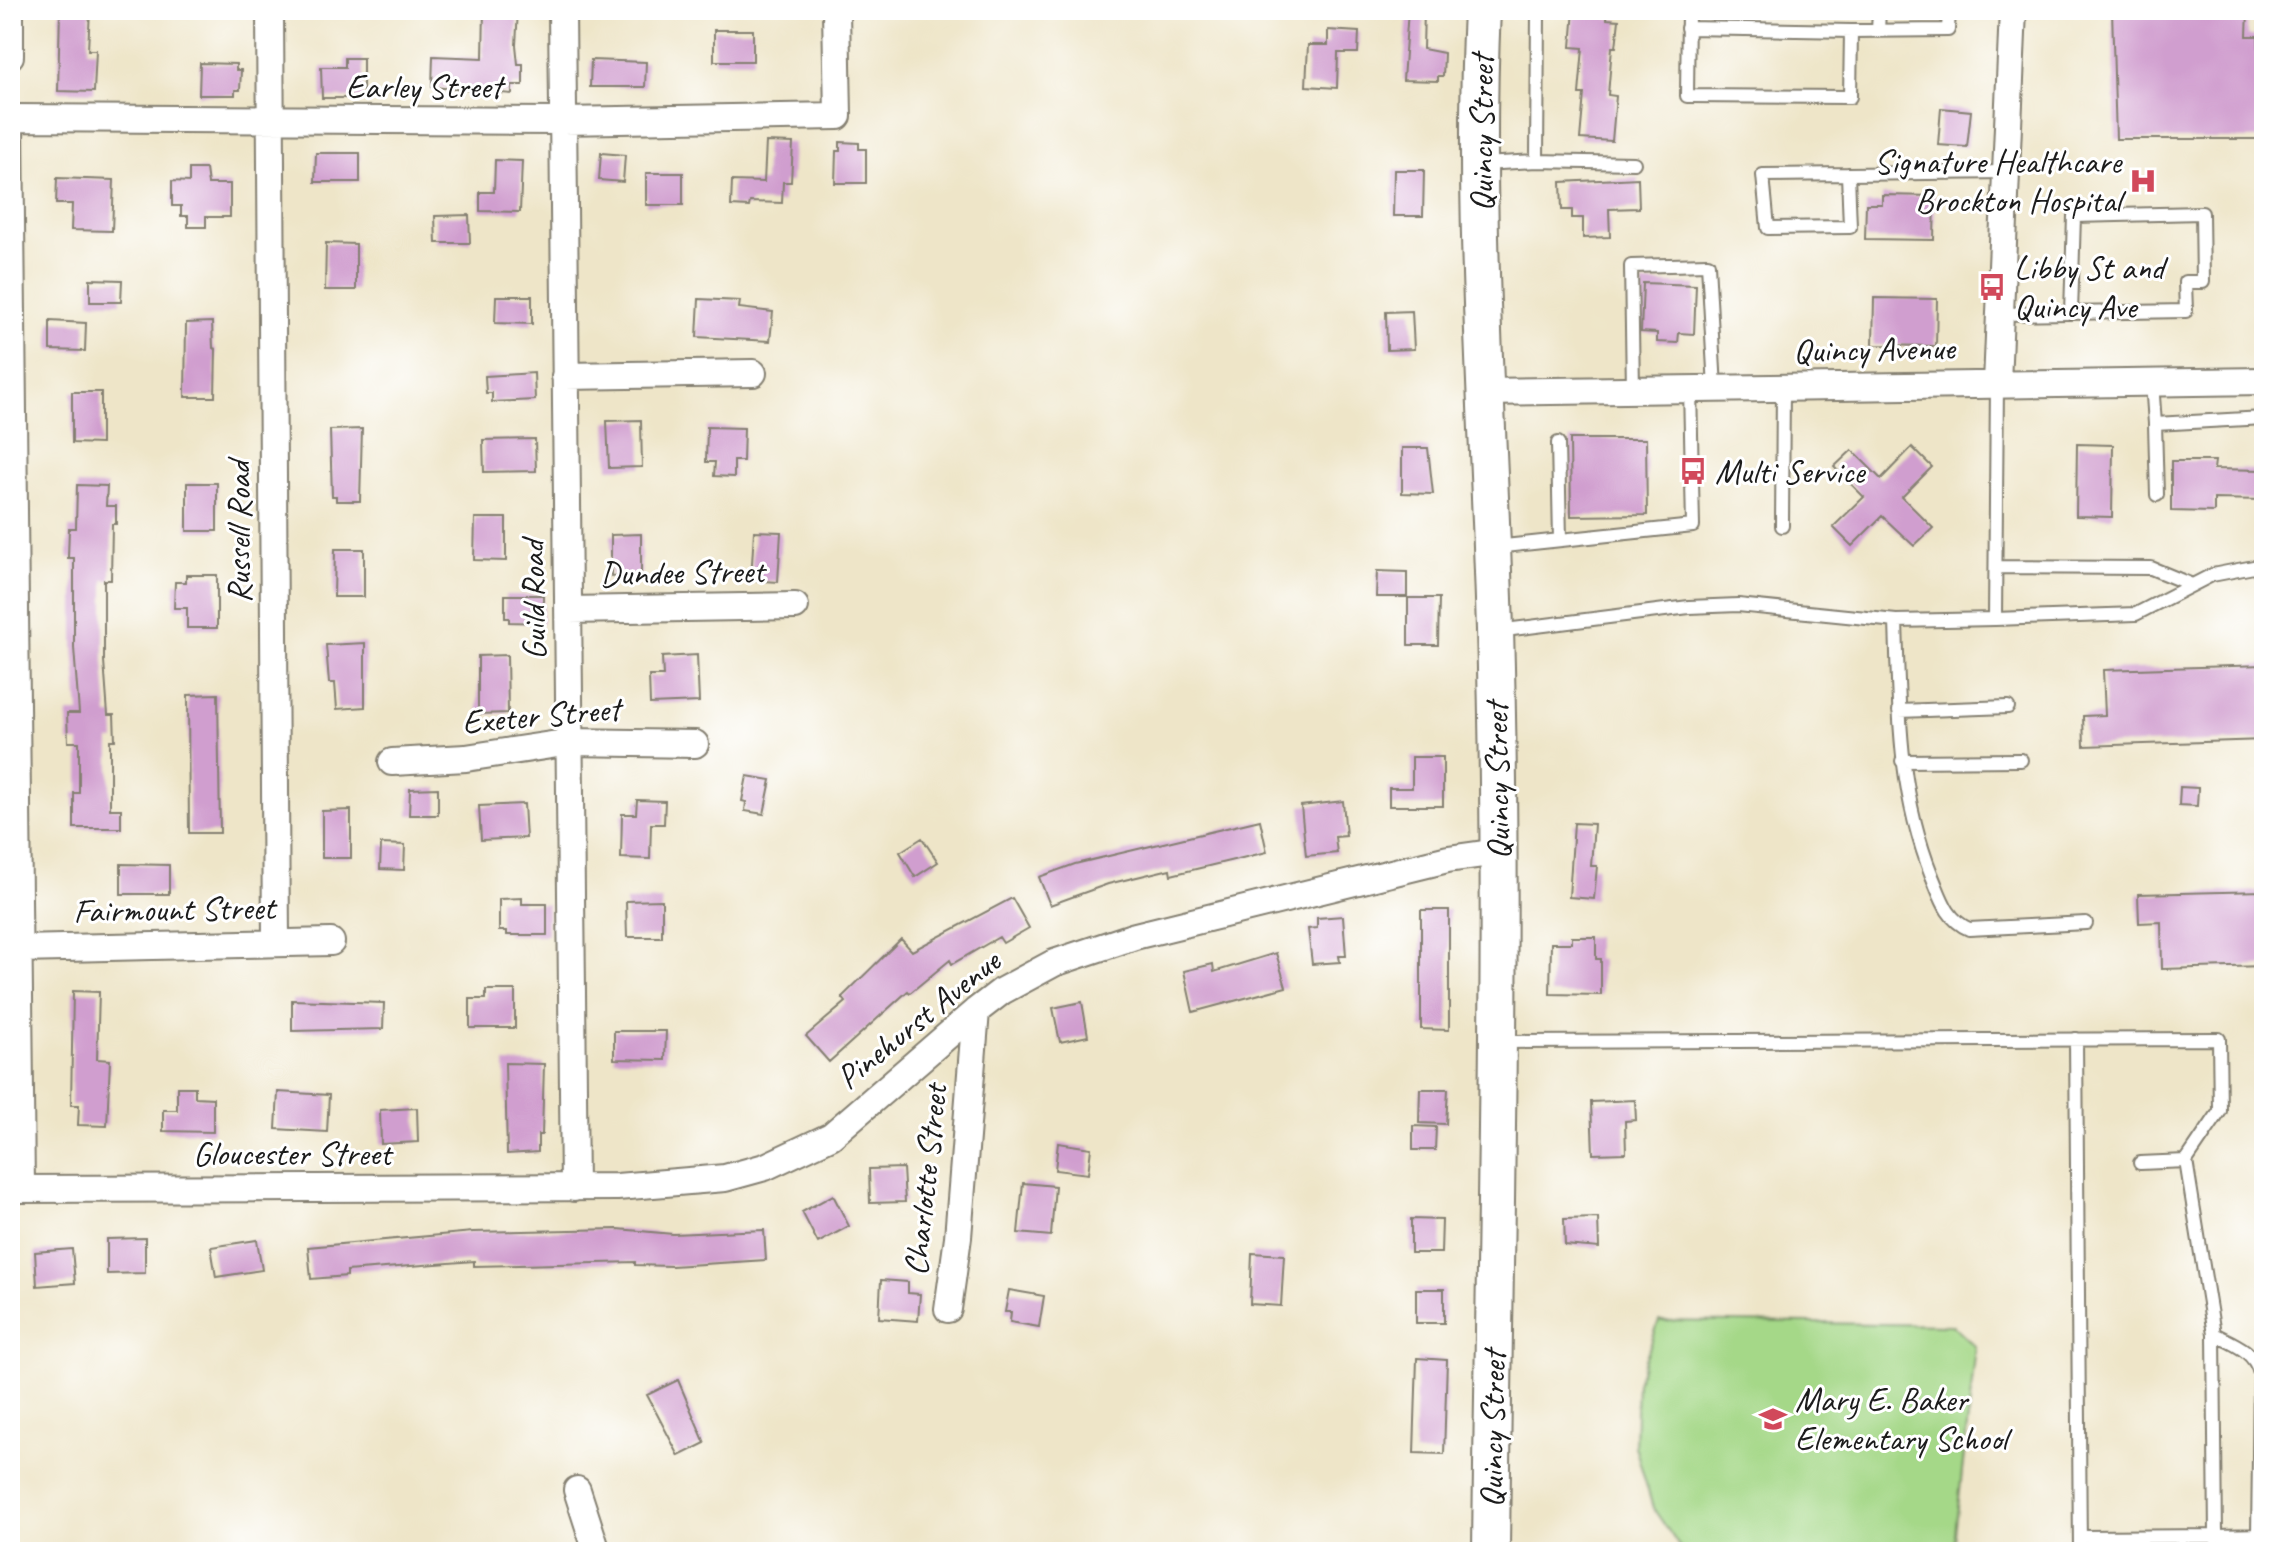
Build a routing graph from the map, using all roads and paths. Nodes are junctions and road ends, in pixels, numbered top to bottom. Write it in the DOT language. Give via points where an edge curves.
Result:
graph roads {
  1 [pos="10,10"];
  2 [pos="270,10"];
  3 [pos="562,10"];
  4 [pos="836,10"];
  5 [pos="1482,10"];
  6 [pos="1538,10"];
  7 [pos="1688,10"];
  8 [pos="1879,10"];
  9 [pos="1949,10"];
  10 [pos="2013,10"];
  11 [pos="1687,28"];
  12 [pos="1851,31"];
  13 [pos="1878,31"];
  14 [pos="10,56"];
  15 [pos="10,120"];
  16 [pos="563,121"];
  17 [pos="272,122"];
  18 [pos="1537,161"];
  19 [pos="1634,163"];
  20 [pos="1481,164"];
  21 [pos="2006,172"];
  22 [pos="1848,174"];
  23 [pos="2071,313"];
  24 [pos="2000,314"];
  25 [pos="753,373"];
  26 [pos="565,376"];
  27 [pos="2264,381"];
  28 [pos="2152,382"];
  29 [pos="1997,383"];
  30 [pos="1783,387"];
  31 [pos="1702,388"];
  32 [pos="1633,389"];
  33 [pos="1485,392"];
  34 [pos="2264,418"];
  35 [pos="2155,424"];
  36 [pos="1558,443"];
  37 [pos="2157,495"];
  38 [pos="1782,526"];
  39 [pos="1560,540"];
  40 [pos="1492,547"];
  41 [pos="2264,565"];
  42 [pos="1996,567"];
  43 [pos="2192,585"];
  44 [pos="795,606"];
  45 [pos="569,610"];
  46 [pos="1995,619"];
  47 [pos="1896,621"];
  48 [pos="1495,631"];
  49 [pos="2008,707"];
  50 [pos="1899,711"];
  51 [pos="571,742"];
  52 [pos="695,744"];
  53 [pos="2021,760"];
  54 [pos="1902,761"];
  55 [pos="392,762"];
  56 [pos="1498,852"];
  57 [pos="2086,923"];
  58 [pos="331,942"];
  59 [pos="276,943"];
  60 [pos="19,949"];
  61 [pos="976,1011"];
  62 [pos="2076,1039"];
  63 [pos="1497,1042"];
  64 [pos="2186,1161"];
  65 [pos="2140,1163"];
  66 [pos="574,1188"];
  67 [pos="15,1189"];
  68 [pos="948,1309"];
  69 [pos="2214,1334"];
  70 [pos="577,1490"];
  71 [pos="2261,1535"];
  72 [pos="2216,1536"];
  73 [pos="2080,1537"];
  74 [pos="597,1552"];
  75 [pos="1491,1552"];
  76 [pos="2080,1552"];
  1 -- 14 [label="street"];
  2 -- 17 [label="street, Russell Road"];
  3 -- 16 [label="street, Guild Road"];
  4 -- 16 [label="street, Earley Street" via="838,116"];
  5 -- 20 [label="main road, Quincy Street"];
  6 -- 18 [label="lane"];
  7 -- 11 [label="lane"];
  8 -- 13 [label="lane"];
  9 -- 13 [label="lane" via="1948,30"];
  10 -- 21 [label="street"];
  11 -- 12 [label="lane"];
  11 -- 12 [label="lane" via="1687,96 1850,97"];
  12 -- 13 [label="lane"];
  15 -- 17 [label="street, Earley Street"];
  15 -- 60 [label="street"];
  16 -- 17 [label="street, Earley Street"];
  16 -- 26 [label="street, Guild Road"];
  17 -- 59 [label="street, Russell Road"];
  18 -- 19 [label="lane"];
  18 -- 20 [label="lane"];
  20 -- 33 [label="main road, Quincy Street"];
  21 -- 22 [label="lane"];
  21 -- 24 [label="street"];
  22 -- 22 [label="lane" via="1763,175 1768,228 1850,227"];
  23 -- 23 [label="lane" via="2186,311 2185,282 2203,282 2202,213 2074,216"];
  23 -- 24 [label="lane"];
  24 -- 29 [label="street"];
  25 -- 26 [label="street"];
  26 -- 45 [label="street, Guild Road"];
  27 -- 28 [label="street, Quincy Avenue"];
  28 -- 29 [label="street, Quincy Avenue"];
  28 -- 35 [label="lane"];
  29 -- 30 [label="street, Quincy Avenue"];
  29 -- 42 [label="lane"];
  30 -- 31 [label="street, Quincy Avenue"];
  30 -- 38 [label="lane"];
  31 -- 32 [label="street, Quincy Avenue"];
  31 -- 32 [label="lane" via="1708,264 1631,266"];
  31 -- 39 [label="lane" via="1693,526"];
  32 -- 33 [label="street, Quincy Avenue"];
  33 -- 40 [label="main road, Quincy Street"];
  34 -- 35 [label="lane"];
  35 -- 37 [label="lane"];
  36 -- 39 [label="lane"];
  39 -- 40 [label="lane"];
  40 -- 48 [label="main road, Quincy Street"];
  41 -- 43 [label="lane" via="2212,575"];
  42 -- 43 [label="lane" via="2151,568"];
  42 -- 46 [label="lane"];
  43 -- 46 [label="lane" via="2136,614"];
  44 -- 45 [label="street, Dundee Street"];
  45 -- 51 [label="street, Guild Road"];
  46 -- 47 [label="lane"];
  47 -- 48 [label="lane" via="1738,605"];
  47 -- 50 [label="lane"];
  48 -- 56 [label="main road, Quincy Street"];
  49 -- 50 [label="lane"];
  50 -- 54 [label="lane"];
  51 -- 52 [label="street, Exeter Street"];
  51 -- 55 [label="street, Exeter Street" via="466,758"];
  51 -- 66 [label="street, Guild Road"];
  53 -- 54 [label="lane"];
  54 -- 57 [label="lane" via="1919,842 1956,924 1969,929"];
  56 -- 61 [label="street, Pinehurst Avenue" via="1448,859 1104,944 1028,975"];
  56 -- 63 [label="main road, Quincy Street"];
  58 -- 59 [label="street, Fairmount Street"];
  59 -- 60 [label="street, Fairmount Street"];
  60 -- 67 [label="street"];
  61 -- 66 [label="street, Pinehurst Avenue" via="859,1114 799,1153 765,1167 690,1183"];
  61 -- 68 [label="street, Charlotte Street"];
  62 -- 63 [label="lane"];
  62 -- 64 [label="lane" via="2219,1039 2220,1111"];
  62 -- 73 [label="lane"];
  63 -- 75 [label="main road, Quincy Street"];
  64 -- 65 [label="lane"];
  64 -- 69 [label="lane"];
  66 -- 67 [label="street, Gloucester Street"];
  69 -- 71 [label="lane" via="2258,1363"];
  69 -- 72 [label="lane"];
  70 -- 74 [label="street"];
  71 -- 72 [label="lane"];
  72 -- 73 [label="lane"];
  73 -- 76 [label="lane"];
}
